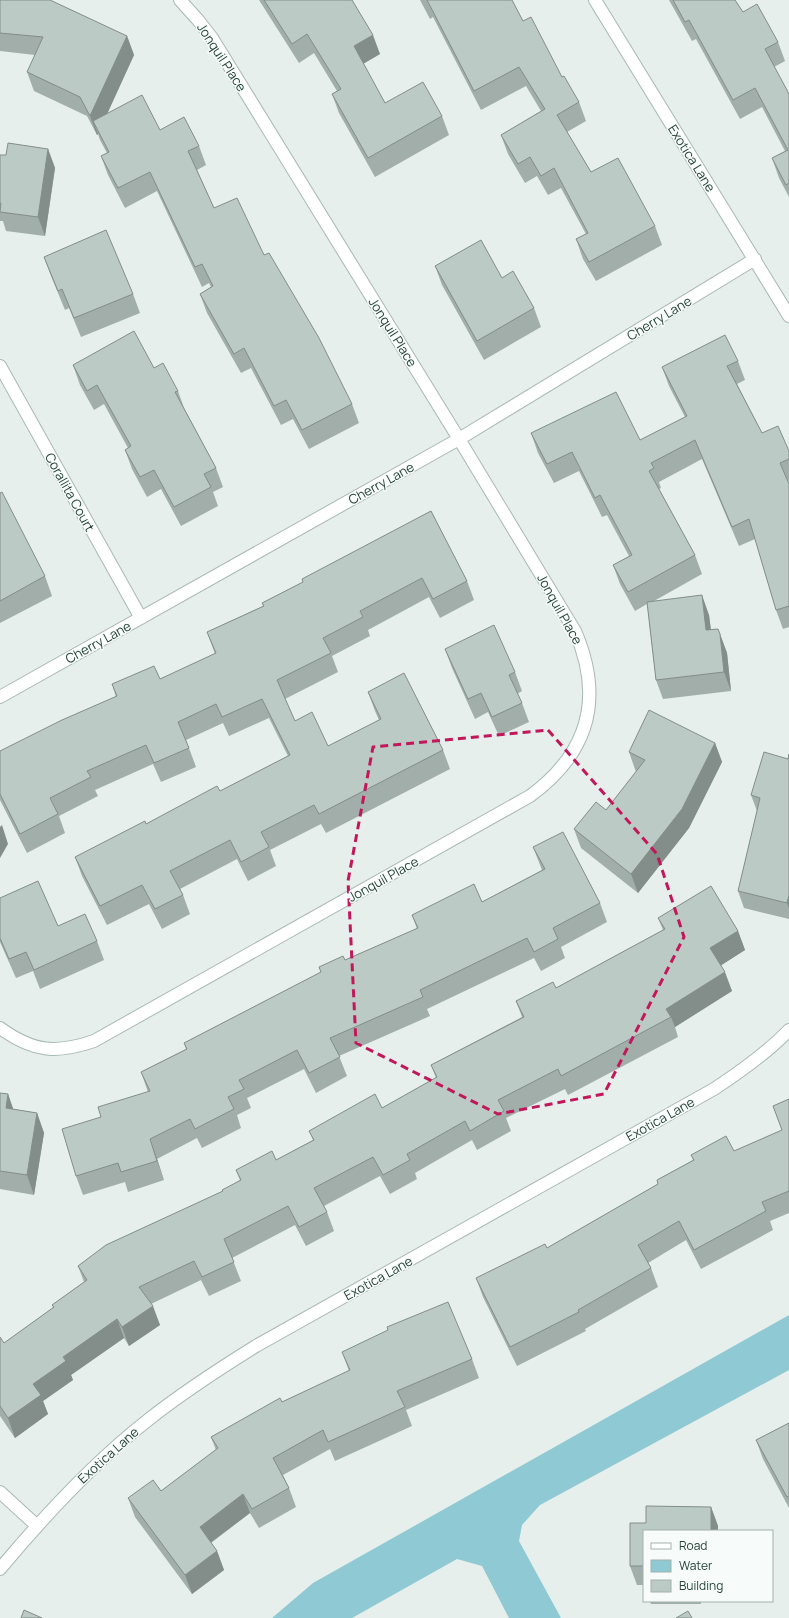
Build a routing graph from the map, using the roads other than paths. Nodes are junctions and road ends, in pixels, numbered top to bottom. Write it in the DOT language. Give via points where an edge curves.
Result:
graph roads {
  1 [pos="180,0"];
  2 [pos="595,0"];
  3 [pos="755,259"];
  4 [pos="789,316"];
  5 [pos="0,366"];
  6 [pos="460,439"];
  7 [pos="141,618"];
  8 [pos="0,697"];
  9 [pos="0,1028"];
  10 [pos="789,1030"];
  11 [pos="0,1492"];
  12 [pos="36,1525"];
  13 [pos="0,1569"];
  1 -- 6 [label="street, Jonquil Place" via="212,38"];
  2 -- 3 [label="street, Exotica Lane"];
  3 -- 4 [label="street, Exotica Lane"];
  3 -- 6 [label="street, Cherry Lane"];
  5 -- 7 [label="street, Corallita Court"];
  6 -- 7 [label="street, Cherry Lane"];
  6 -- 9 [label="street, Jonquil Place" via="575,631 584,651 590,692 588,713 583,733 561,769 547,784 530,796 94,1041 75,1047 34,1047 15,1039"];
  7 -- 8 [label="street, Cherry Lane"];
  10 -- 12 [label="street, Exotica Lane" via="714,1089 256,1346 208,1376 136,1430 91,1469"];
  11 -- 12 [label="street"];
  12 -- 13 [label="street, Exotica Lane"];
}
